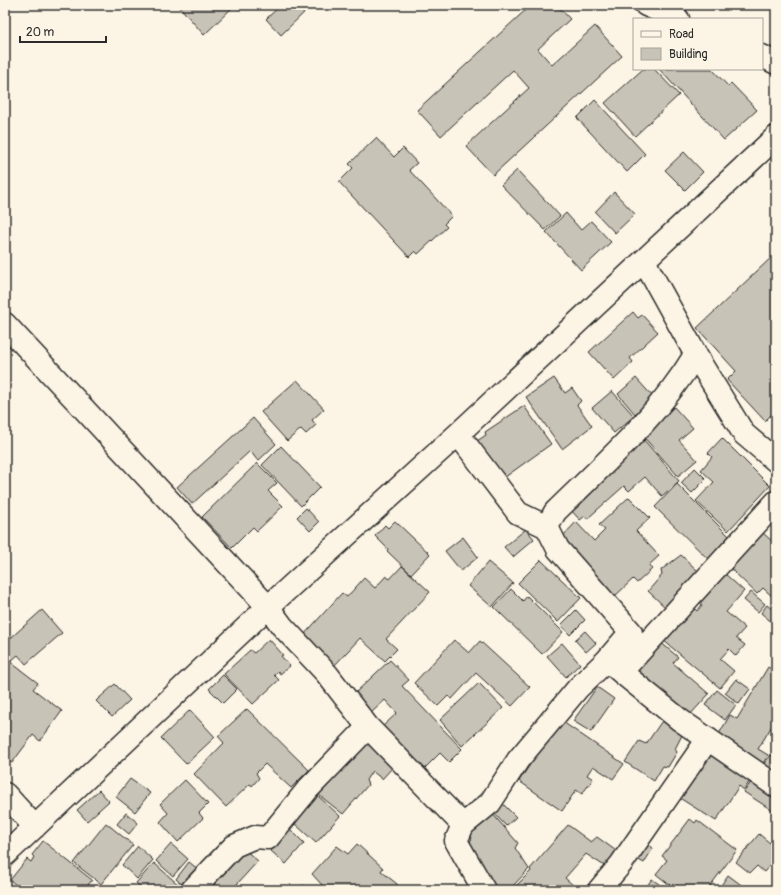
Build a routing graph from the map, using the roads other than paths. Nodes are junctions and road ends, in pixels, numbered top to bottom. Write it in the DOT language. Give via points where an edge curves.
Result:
graph roads {
  1 [pos="646,5"];
  2 [pos="676,18"];
  3 [pos="763,56"];
  4 [pos="776,63"];
  5 [pos="776,137"];
  6 [pos="644,261"];
  7 [pos="5,324"];
  8 [pos="695,355"];
  9 [pos="458,434"];
  10 [pos="776,461"];
  11 [pos="775,504"];
  12 [pos="547,527"];
  13 [pos="268,607"];
  14 [pos="614,666"];
  15 [pos="368,728"];
  16 [pos="708,739"];
  17 [pos="776,786"];
  18 [pos="5,794"];
  19 [pos="463,825"];
  20 [pos="35,827"];
  21 [pos="5,855"];
  22 [pos="192,890"];
  23 [pos="484,890"];
  24 [pos="599,890"];
  1 -- 2 [label="street"];
  3 -- 4 [label="street"];
  5 -- 6 [label="street"];
  6 -- 8 [label="street"];
  6 -- 9 [label="street"];
  7 -- 13 [label="street"];
  8 -- 10 [label="street" via="744,434"];
  8 -- 12 [label="street" via="681,378 634,435 555,512"];
  9 -- 12 [label="street" via="518,513"];
  9 -- 13 [label="street"];
  11 -- 14 [label="street"];
  12 -- 14 [label="street" via="558,549 631,632"];
  13 -- 15 [label="street" via="282,626 327,674"];
  13 -- 20 [label="street"];
  14 -- 16 [label="street" via="680,720"];
  14 -- 19 [label="street" via="578,688 518,760 490,803"];
  15 -- 19 [label="street"];
  15 -- 22 [label="street" via="308,789 268,838 255,837 234,846"];
  16 -- 17 [label="street"];
  16 -- 24 [label="street" via="621,864"];
  18 -- 20 [label="street"];
  19 -- 23 [label="street" via="456,841"];
  20 -- 21 [label="street"];
}
